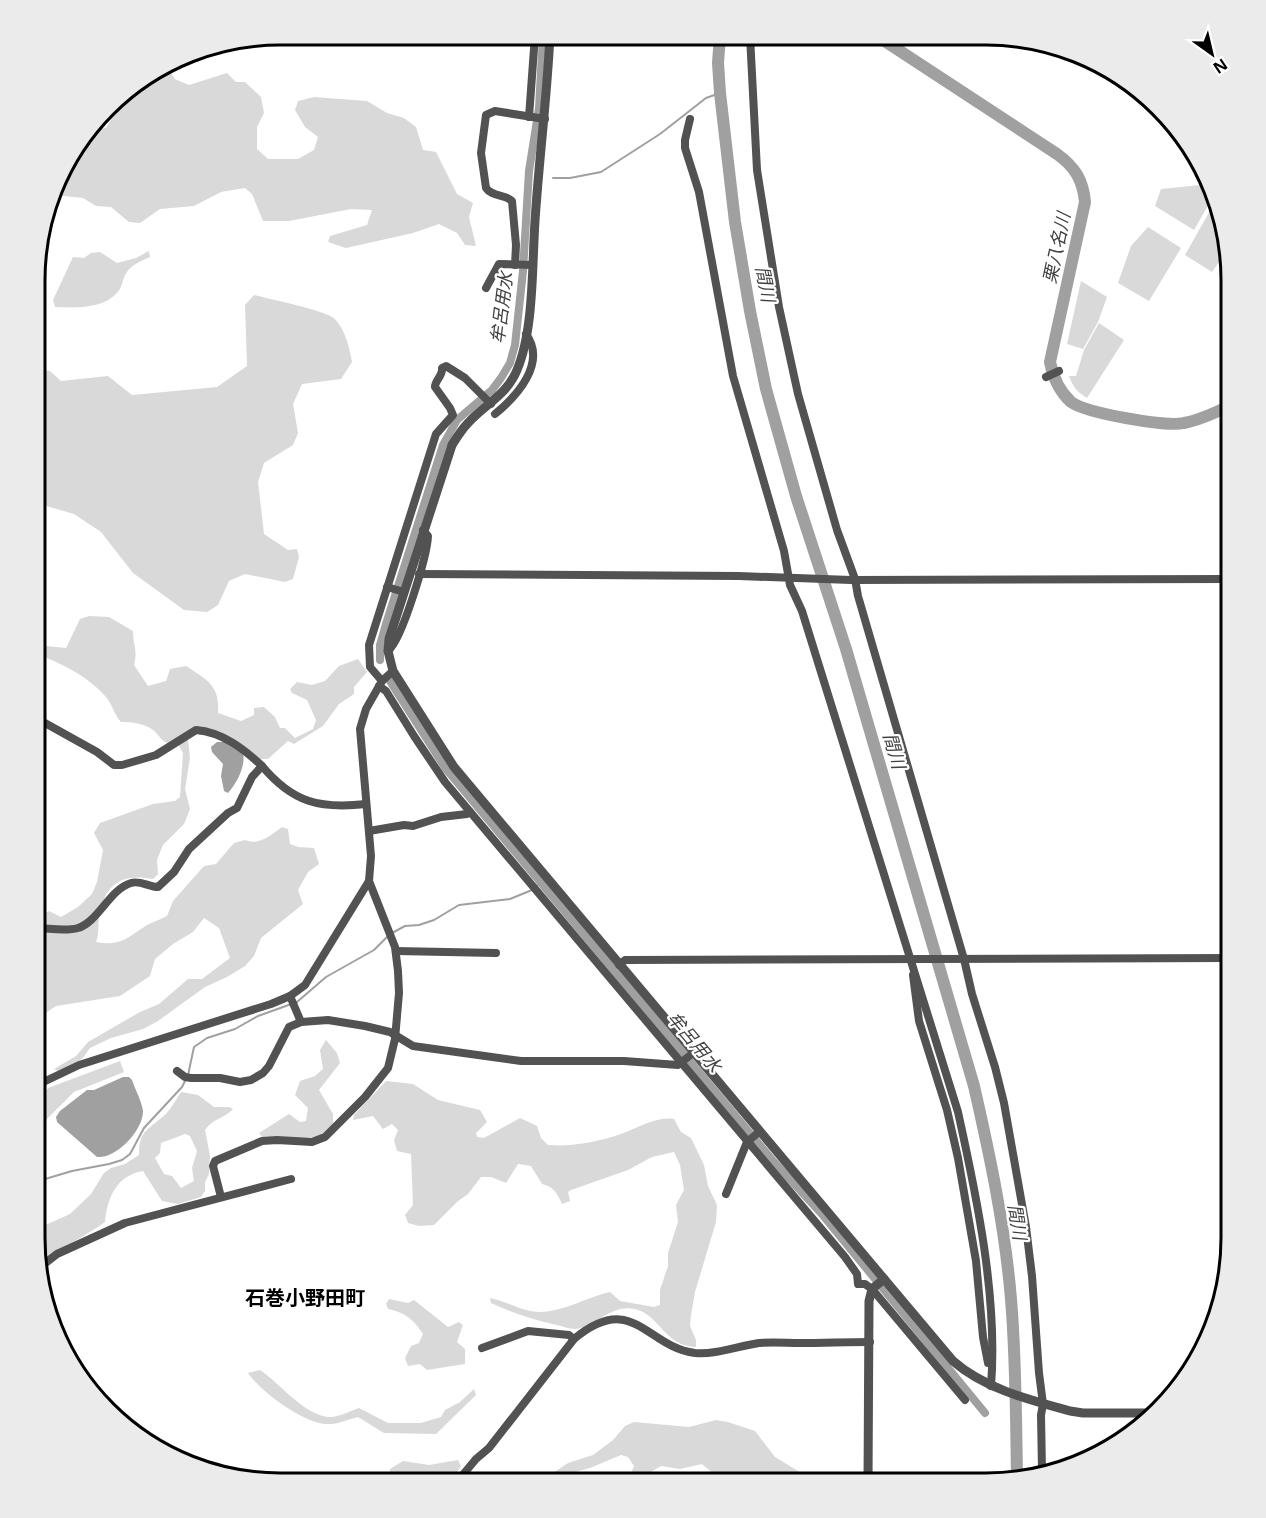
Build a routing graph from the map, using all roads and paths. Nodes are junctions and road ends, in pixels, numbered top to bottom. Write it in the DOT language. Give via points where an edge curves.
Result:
graph roads {
  1 [pos="535,45"];
  2 [pos="549,45"];
  3 [pos="750,45"];
  4 [pos="531,117"];
  5 [pos="543,119"];
  6 [pos="690,119"];
  7 [pos="523,265"];
  8 [pos="486,288"];
  9 [pos="526,334"];
  10 [pos="1058,371"];
  11 [pos="1046,377"];
  12 [pos="490,403"];
  13 [pos="495,414"];
  14 [pos="453,427"];
  15 [pos="423,530"];
  16 [pos="419,574"];
  17 [pos="790,578"];
  18 [pos="1221,579"];
  19 [pos="853,580"];
  20 [pos="395,589"];
  21 [pos="388,651"];
  22 [pos="393,671"];
  23 [pos="381,684"];
  24 [pos="45,723"];
  25 [pos="262,766"];
  26 [pos="366,804"];
  27 [pos="470,812"];
  28 [pos="369,831"];
  29 [pos="369,881"];
  30 [pos="550,883"];
  31 [pos="538,889"];
  32 [pos="45,928"];
  33 [pos="396,951"];
  34 [pos="496,953"];
  35 [pos="1221,958"];
  36 [pos="962,959"];
  37 [pos="911,960"];
  38 [pos="619,965"];
  39 [pos="292,1001"];
  40 [pos="301,1022"];
  41 [pos="395,1035"];
  42 [pos="692,1054"];
  43 [pos="682,1062"];
  44 [pos="177,1071"];
  45 [pos="45,1081"];
  46 [pos="758,1132"];
  47 [pos="748,1141"];
  48 [pos="291,1179"];
  49 [pos="726,1194"];
  50 [pos="221,1197"];
  51 [pos="47,1262"];
  52 [pos="873,1284"];
  53 [pos="574,1340"];
  54 [pos="870,1342"];
  55 [pos="482,1348"];
  56 [pos="993,1386"];
  57 [pos="965,1400"];
  58 [pos="1040,1402"];
  59 [pos="1143,1413"];
  60 [pos="1042,1452"];
  61 [pos="1048,1465"];
  62 [pos="1042,1466"];
  63 [pos="464,1473"];
  64 [pos="868,1473"];
  1 -- 4 [label="street"];
  2 -- 5 [label="street"];
  3 -- 19 [label="street" via="757,170 779,307 801,404"];
  4 -- 5 [label="street"];
  4 -- 7 [label="street" via="489,112 482,148 486,188 512,201 516,245"];
  5 -- 7 [label="street" via="535,222"];
  6 -- 17 [label="street" via="686,148 699,192 733,376"];
  7 -- 8 [label="street" via="499,264"];
  7 -- 9 [label="street"];
  9 -- 12 [label="street" via="517,372"];
  9 -- 13 [label="street" via="532,342 530,374"];
  10 -- 11 [label="street"];
  12 -- 14 [label="street"];
  12 -- 14 [label="street" via="465,378 446,366 442,368 435,383 453,412"];
  14 -- 15 [label="street" via="452,445"];
  14 -- 20 [label="street" via="436,434 393,574"];
  15 -- 16 [label="street" via="428,536"];
  15 -- 20 [label="street"];
  16 -- 17 [label="street"];
  16 -- 21 [label="street" via="399,636"];
  17 -- 19 [label="street"];
  17 -- 37 [label="street"];
  18 -- 19 [label="street"];
  19 -- 36 [label="street"];
  20 -- 21 [label="street"];
  20 -- 23 [label="street" via="372,636 368,662"];
  21 -- 22 [label="street"];
  22 -- 23 [label="street"];
  22 -- 30 [label="street" via="454,767"];
  23 -- 26 [label="street" via="366,709 360,729"];
  23 -- 27 [label="street" via="431,762"];
  24 -- 25 [label="street" via="114,765 156,755 196,730 237,744"];
  25 -- 26 [label="street" via="303,800 334,807"];
  25 -- 32 [label="street" via="256,770 237,808 189,849 163,885 127,884 84,926"];
  26 -- 28 [label="street"];
  27 -- 28 [label="street" via="413,826"];
  27 -- 31 [label="street"];
  28 -- 29 [label="street"];
  29 -- 33 [label="street"];
  29 -- 39 [label="street" via="312,976"];
  30 -- 31 [label="street"];
  30 -- 38 [label="street"];
  31 -- 43 [label="street"];
  33 -- 34 [label="street"];
  33 -- 41 [label="street" via="399,993"];
  35 -- 36 [label="street"];
  36 -- 37 [label="street"];
  36 -- 58 [label="street" via="995,1067 1015,1159 1032,1276"];
  37 -- 38 [label="street" via="625,960"];
  37 -- 56 [label="street" via="919,1021 958,1158"];
  38 -- 42 [label="street"];
  39 -- 40 [label="street"];
  39 -- 45 [label="street" via="79,1065"];
  40 -- 41 [label="street" via="346,1022"];
  40 -- 44 [label="street" via="289,1027 269,1066 251,1080 188,1077"];
  41 -- 43 [label="street" via="413,1046 521,1061 678,1065"];
  41 -- 50 [label="street" via="391,1061 383,1076 325,1137 312,1142 262,1141 215,1161"];
  42 -- 43 [label="street"];
  42 -- 46 [label="street"];
  43 -- 47 [label="street"];
  46 -- 47 [label="street"];
  46 -- 52 [label="street"];
  47 -- 49 [label="street"];
  47 -- 52 [label="street" via="845,1257 857,1274 858,1284"];
  48 -- 50 [label="street"];
  50 -- 51 [label="street" via="125,1223"];
  52 -- 54 [label="street" via="869,1300"];
  52 -- 56 [label="street" via="963,1370"];
  52 -- 57 [label="street"];
  53 -- 54 [label="street" via="602,1323 625,1320 698,1354 765,1343"];
  53 -- 55 [label="street" via="569,1335 528,1331"];
  53 -- 63 [label="street" via="489,1448"];
  54 -- 64 [label="street"];
  56 -- 58 [label="street"];
  58 -- 59 [label="street" via="1083,1413"];
  58 -- 60 [label="street"];
  60 -- 61 [label="street"];
  60 -- 62 [label="street"];
}
